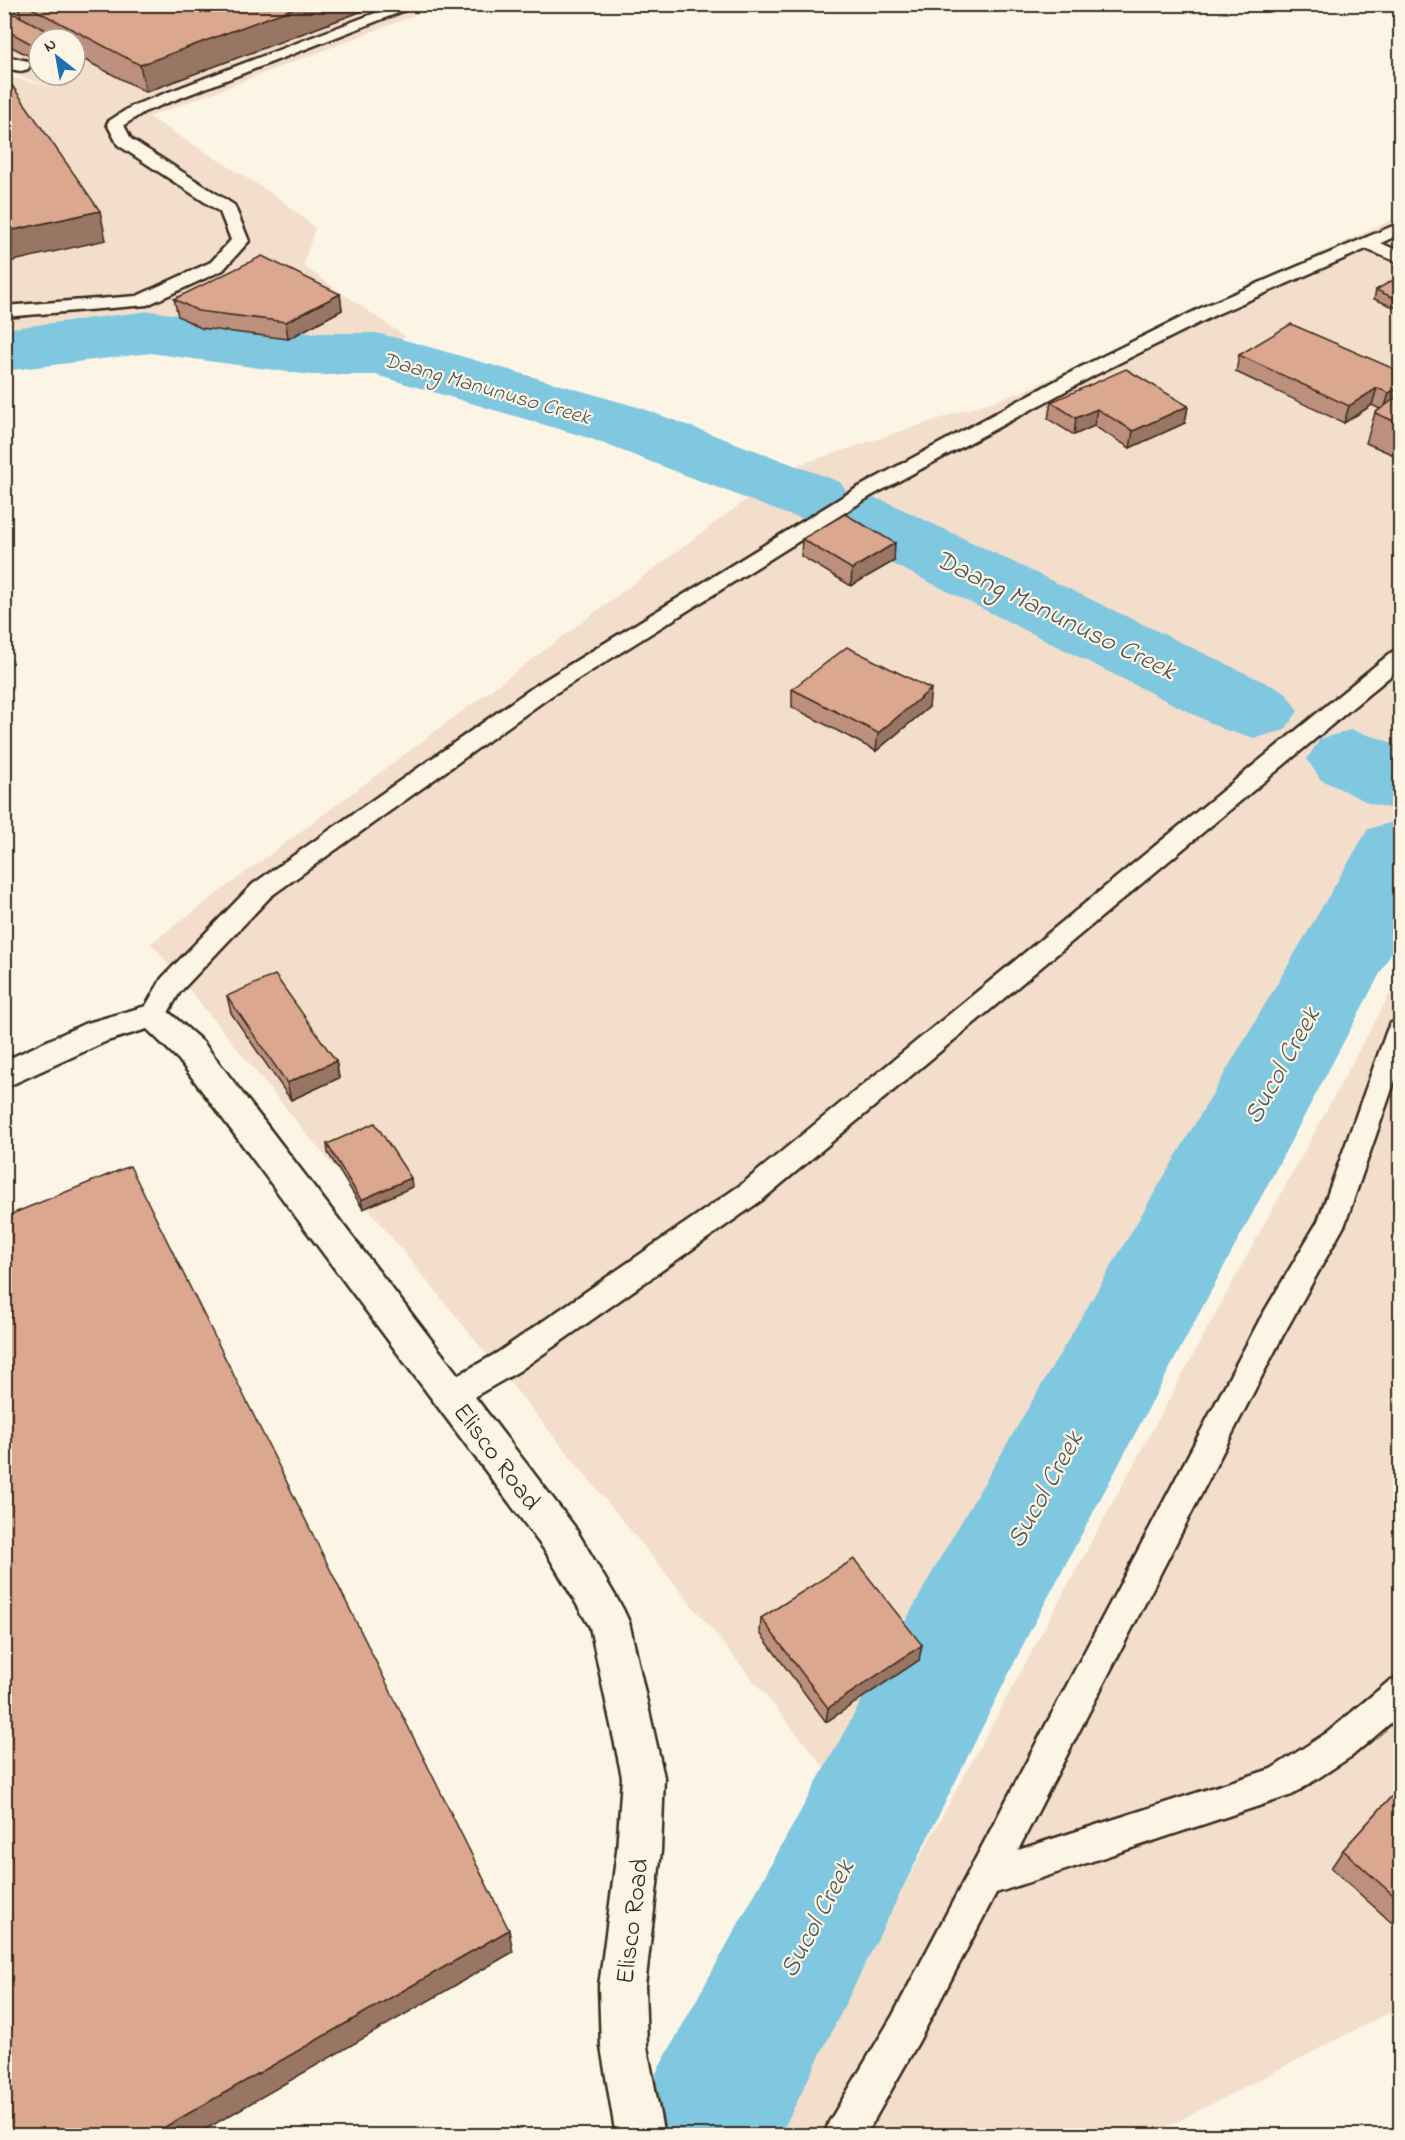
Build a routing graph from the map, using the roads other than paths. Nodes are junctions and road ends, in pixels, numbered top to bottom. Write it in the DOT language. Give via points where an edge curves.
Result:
graph roads {
  1 [pos="414,4"];
  2 [pos="1401,228"];
  3 [pos="1366,243"];
  4 [pos="1401,258"];
  5 [pos="4,312"];
  6 [pos="1401,657"];
  7 [pos="153,1016"];
  8 [pos="1401,1030"];
  9 [pos="4,1076"];
  10 [pos="452,1394"];
  11 [pos="1401,1694"];
  12 [pos="983,1879"];
  13 [pos="640,2136"];
  14 [pos="843,2136"];
  1 -- 5 [label="lane" via="138,109 115,124 124,141 228,209 240,241 217,266 141,301"];
  2 -- 3 [label="lane"];
  3 -- 4 [label="lane"];
  3 -- 7 [label="lane" via="1211,310 894,475 543,691 262,890 171,985"];
  6 -- 10 [label="lane" via="752,1192 508,1362"];
  7 -- 9 [label="main road" via="123,1021 75,1040"];
  7 -- 10 [label="main road, Elisco Road" via="190,1051"];
  8 -- 12 [label="lane" via="1331,1224 1271,1328"];
  10 -- 13 [label="main road, Elisco Road" via="560,1539 609,1622 643,1776 639,1851 622,1986 624,2047"];
  11 -- 12 [label="lane" via="1340,1744 1280,1783"];
  12 -- 14 [label="lane" via="906,2028"];
}
